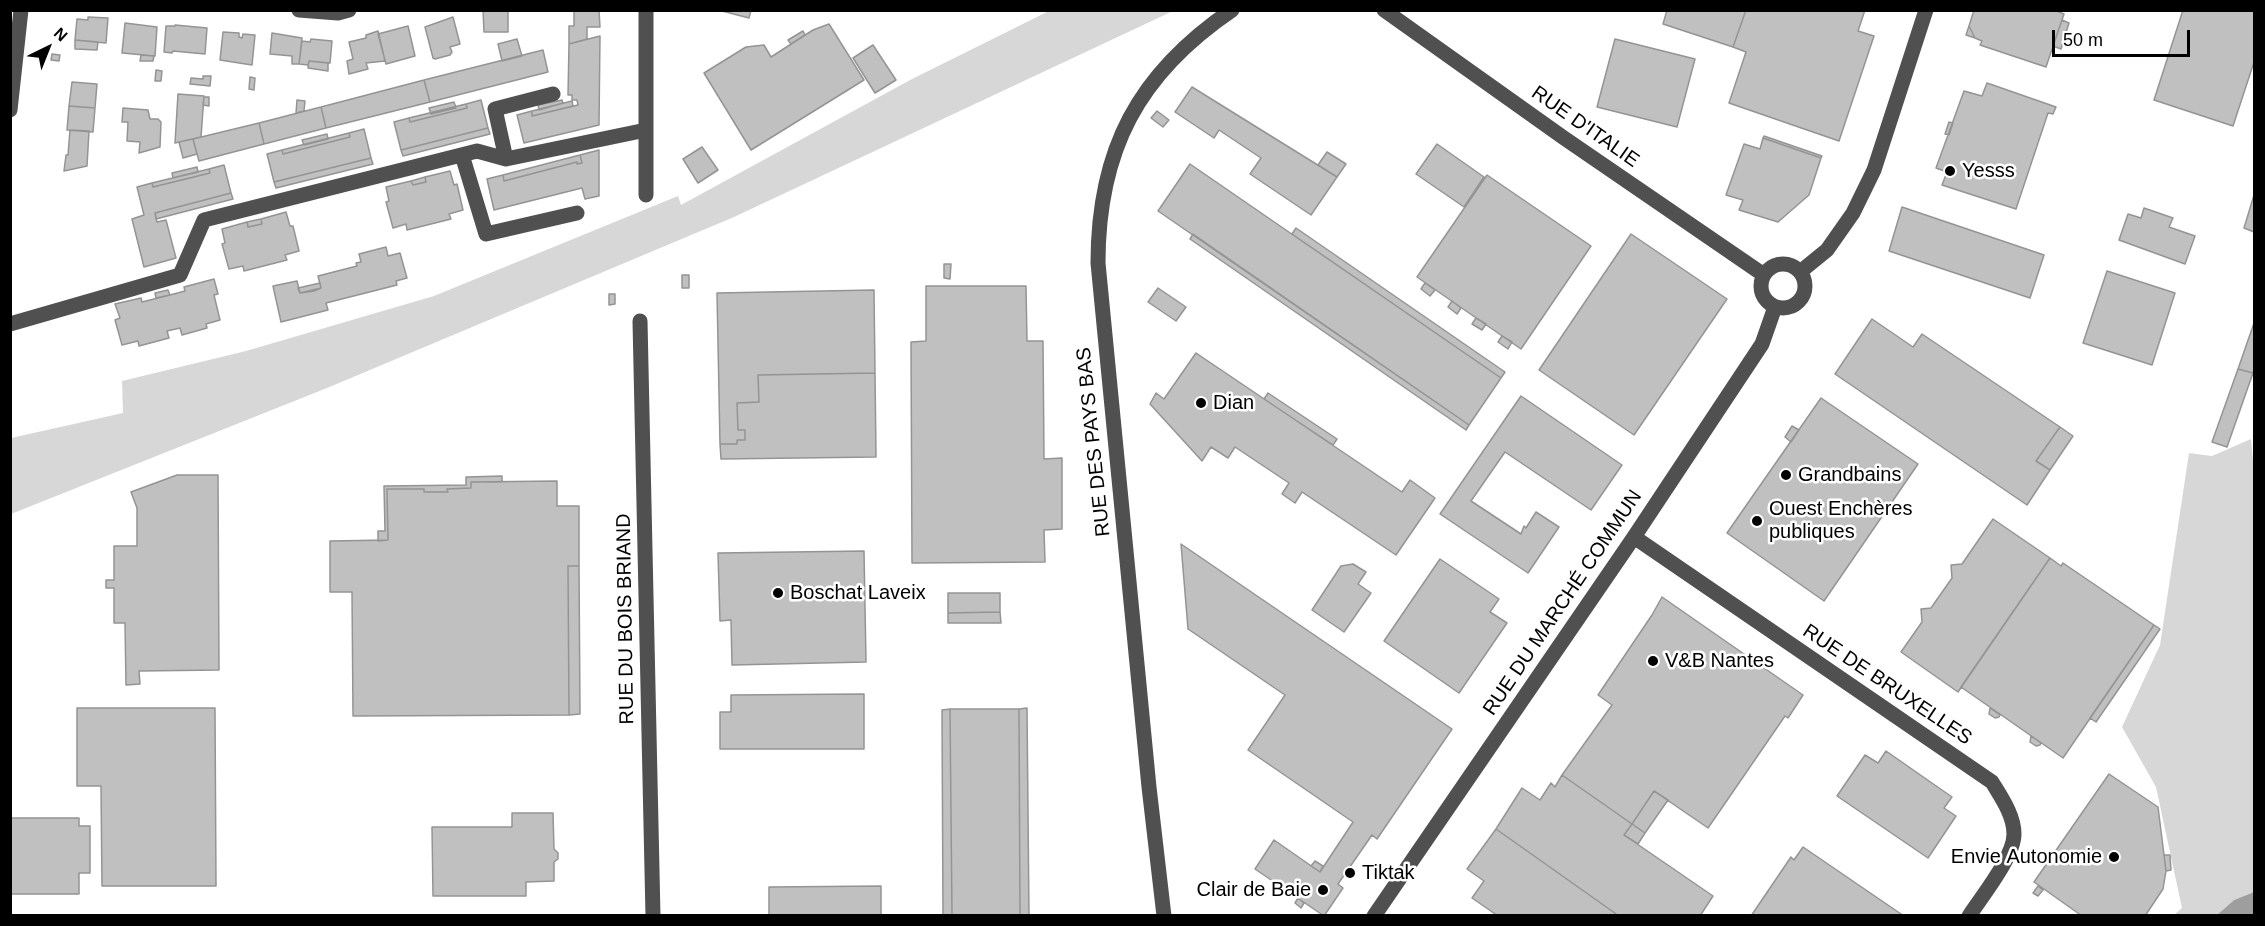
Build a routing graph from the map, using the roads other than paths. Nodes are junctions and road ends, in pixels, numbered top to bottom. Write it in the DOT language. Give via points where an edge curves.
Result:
graph roads {
  1 [pos="21,10"];
  2 [pos="299,10"];
  3 [pos="349,10"];
  4 [pos="646,10"];
  5 [pos="1232,10"];
  6 [pos="1384,10"];
  7 [pos="1926,10"];
  8 [pos="552,94"];
  9 [pos="10,110"];
  10 [pos="646,130"];
  11 [pos="462,155"];
  12 [pos="506,159"];
  13 [pos="645,195"];
  14 [pos="577,213"];
  15 [pos="1800,272"];
  16 [pos="1764,275"];
  17 [pos="1775,307"];
  18 [pos="640,321"];
  19 [pos="10,324"];
  20 [pos="1634,537"];
  21 [pos="653,915"];
  22 [pos="1164,915"];
  23 [pos="1374,915"];
  24 [pos="1969,915"];
  1 -- 9 [label="street"];
  2 -- 3 [label="street"];
  4 -- 10 [label="street"];
  5 -- 22 [label="street, RUE DES PAYS BAS" via="1180,52 1139,101 1113,159 1098,223 1098,263"];
  6 -- 16 [label="street, RUE D'ITALIE"];
  7 -- 15 [label="street" via="1874,170 1853,213 1827,250"];
  8 -- 12 [label="street" via="495,109"];
  10 -- 12 [label="street"];
  10 -- 13 [label="street"];
  11 -- 12 [label="street" via="477,151"];
  11 -- 14 [label="street" via="486,234"];
  11 -- 19 [label="street" via="204,220 180,275"];
  15 -- 16 [label="street" via="1781,264"];
  15 -- 17 [label="street" via="1805,285 1801,299 1790,308"];
  16 -- 17 [label="street" via="1764,297"];
  17 -- 20 [label="street, RUE DU MARCHÉ COMMUN" via="1762,344"];
  18 -- 21 [label="street, RUE DU BOIS BRIAND"];
  20 -- 23 [label="street, RUE DU MARCHÉ COMMUN"];
  20 -- 24 [label="street, RUE DE BRUXELLES" via="1992,782 2007,807 2014,834 2005,863"];
}
